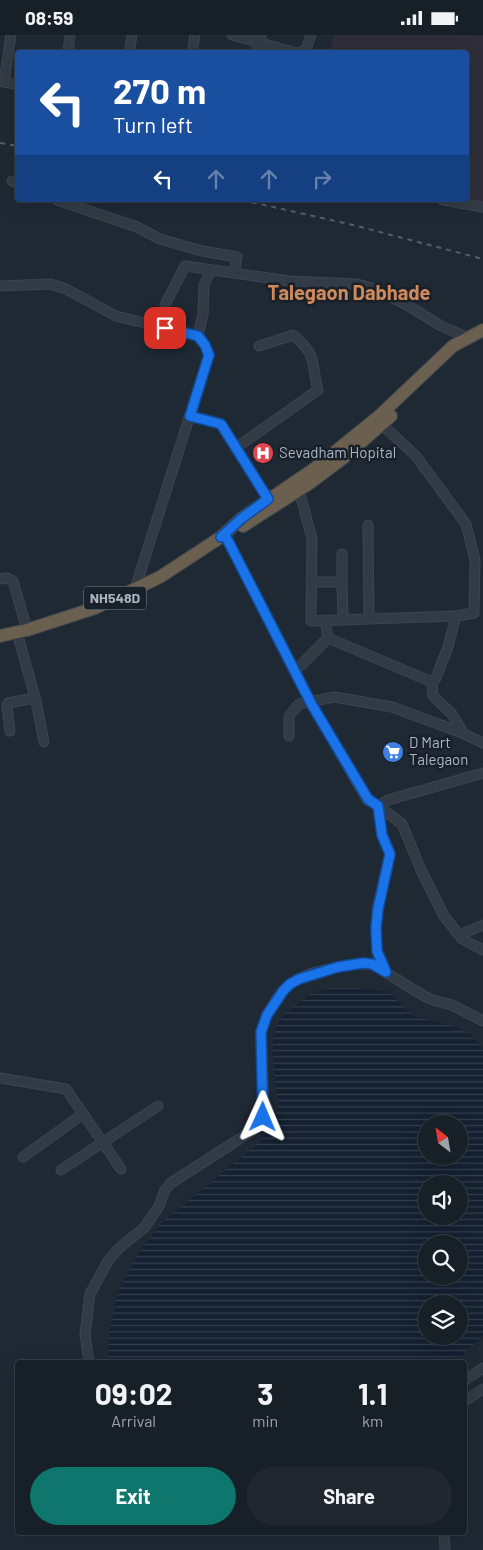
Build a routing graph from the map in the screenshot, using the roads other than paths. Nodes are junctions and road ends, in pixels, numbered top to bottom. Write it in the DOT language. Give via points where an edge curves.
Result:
graph roads {
  1 [pos="11,35"];
  2 [pos="70,35"];
  3 [pos="132,35"];
  4 [pos="196,35"];
  5 [pos="232,35"];
  6 [pos="310,35"];
  7 [pos="260,39"];
  8 [pos="68,50"];
  9 [pos="130,50"];
  10 [pos="193,50"];
  11 [pos="301,50"];
  12 [pos="305,50"];
  13 [pos="2,82"];
  14 [pos="15,84"];
  15 [pos="63,202"];
  16 [pos="454,202"];
  17 [pos="483,207"];
  18 [pos="211,270"];
  19 [pos="234,273"];
  20 [pos="0,286"];
  21 [pos="165,305"];
  22 [pos="483,330"];
  23 [pos="198,336"];
  24 [pos="464,344"];
  25 [pos="259,346"];
  26 [pos="190,416"];
  27 [pos="378,422"];
  28 [pos="236,448"];
  29 [pos="299,491"];
  30 [pos="268,499"];
  31 [pos="368,525"];
  32 [pos="223,536"];
  33 [pos="342,554"];
  34 [pos="479,560"];
  35 [pos="0,579"];
  36 [pos="311,582"];
  37 [pos="342,583"];
  38 [pos="135,589"];
  39 [pos="456,616"];
  40 [pos="369,618"];
  41 [pos="343,619"];
  42 [pos="326,620"];
  43 [pos="22,631"];
  44 [pos="0,636"];
  45 [pos="328,638"];
  46 [pos="295,671"];
  47 [pos="432,682"];
  48 [pos="34,698"];
  49 [pos="311,701"];
  50 [pos="10,731"];
  51 [pos="464,734"];
  52 [pos="289,736"];
  53 [pos="44,742"];
  54 [pos="483,743"];
  55 [pos="483,773"];
  56 [pos="378,806"];
  57 [pos="483,925"];
  58 [pos="459,935"];
  59 [pos="483,950"];
  60 [pos="386,972"];
  61 [pos="483,1021"];
  62 [pos="0,1078"];
  63 [pos="158,1106"];
  64 [pos="83,1114"];
  65 [pos="102,1142"];
  66 [pos="23,1157"];
  67 [pos="61,1169"];
  68 [pos="121,1169"];
  69 [pos="88,1360"];
  70 [pos="483,1368"];
  71 [pos="467,1379"];
  72 [pos="483,1389"];
  73 [pos="467,1400"];
  74 [pos="444,1535"];
  75 [pos="445,1550"];
  1 -- 13 [label="street"];
  2 -- 8 [label="street"];
  3 -- 9 [label="street"];
  4 -- 10 [label="street"];
  5 -- 7 [label="street"];
  6 -- 12 [label="street"];
  7 -- 11 [label="street"];
  13 -- 14 [label="street"];
  15 -- 19 [label="street" via="137,227 160,239 236,257"];
  16 -- 17 [label="street"];
  18 -- 19 [label="street"];
  18 -- 21 [label="street" via="185,266"];
  18 -- 23 [label="street" via="204,285"];
  19 -- 24 [label="street" via="372,288 441,326"];
  20 -- 23 [label="street" via="51,284 116,316"];
  22 -- 24 [label="highway, NH548D"];
  23 -- 26 [label="street" via="209,355"];
  24 -- 27 [label="highway, NH548D" via="453,346"];
  25 -- 28 [label="street" via="293,335 312,356 318,390"];
  26 -- 28 [label="street" via="221,424"];
  26 -- 38 [label="street"];
  27 -- 29 [label="highway, NH548D" via="342,459"];
  27 -- 30 [label="highway, NH548D"];
  27 -- 34 [label="street" via="415,455 466,524"];
  28 -- 30 [label="street"];
  29 -- 32 [label="highway, NH548D"];
  29 -- 36 [label="street" via="312,539"];
  30 -- 32 [label="highway, NH548D"];
  31 -- 40 [label="street"];
  32 -- 38 [label="highway, NH548D" via="160,577"];
  32 -- 46 [label="street"];
  33 -- 37 [label="street"];
  34 -- 39 [label="street" via="474,613"];
  35 -- 43 [label="street" via="13,581"];
  36 -- 37 [label="street"];
  36 -- 42 [label="street" via="311,621"];
  37 -- 41 [label="street"];
  38 -- 43 [label="highway, NH548D" via="95,607"];
  39 -- 40 [label="street"];
  39 -- 47 [label="street" via="448,647"];
  40 -- 41 [label="street"];
  41 -- 42 [label="street"];
  42 -- 45 [label="street"];
  43 -- 44 [label="highway, NH548D"];
  43 -- 48 [label="street"];
  45 -- 46 [label="street"];
  45 -- 47 [label="street"];
  46 -- 49 [label="street"];
  47 -- 51 [label="street" via="433,696 452,714"];
  48 -- 50 [label="street" via="8,703"];
  48 -- 53 [label="street"];
  49 -- 51 [label="street" via="334,697 392,707"];
  49 -- 52 [label="street" via="299,704 289,716"];
  49 -- 56 [label="street" via="368,799"];
  51 -- 54 [label="street"];
  55 -- 56 [label="street" via="388,800"];
  56 -- 58 [label="street" via="402,824 444,916"];
  56 -- 60 [label="street" via="382,835 390,854 376,928 377,951"];
  57 -- 58 [label="street"];
  58 -- 59 [label="street"];
  60 -- 61 [label="street" via="424,996 452,1005"];
  60 -- 69 [label="street" via="363,963 338,967 299,979 283,991 267,1015 261,1032 264,1107 260,1123 171,1183 144,1228 108,1261 90,1294 86,1328"];
  62 -- 64 [label="street" via="66,1089"];
  63 -- 65 [label="street"];
  64 -- 65 [label="street"];
  64 -- 66 [label="street"];
  65 -- 67 [label="street"];
  65 -- 68 [label="street"];
  70 -- 71 [label="street"];
  72 -- 73 [label="street"];
  74 -- 75 [label="street"];
}
